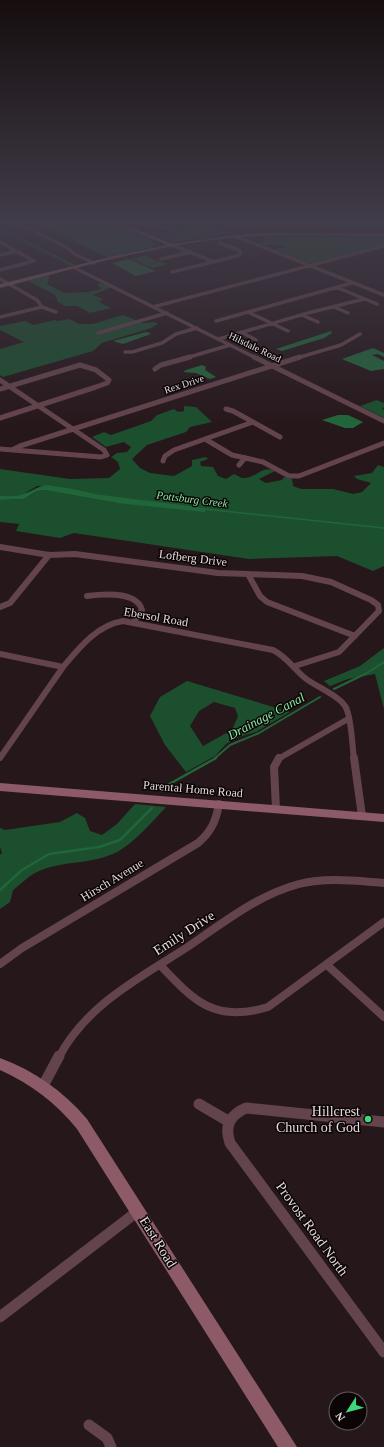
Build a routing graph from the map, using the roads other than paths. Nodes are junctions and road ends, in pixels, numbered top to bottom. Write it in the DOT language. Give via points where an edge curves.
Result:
graph roads {
  1 [pos="22,292"];
  2 [pos="122,292"];
  3 [pos="212,292"];
  4 [pos="321,292"];
  5 [pos="347,292"];
  6 [pos="364,299"];
  7 [pos="377,304"];
  8 [pos="42,307"];
  9 [pos="153,307"];
  10 [pos="334,307"];
  11 [pos="56,312"];
  12 [pos="167,313"];
  13 [pos="250,313"];
  14 [pos="348,313"];
  15 [pos="302,315"];
  16 [pos="0,317"];
  17 [pos="216,320"];
  18 [pos="318,322"];
  19 [pos="274,324"];
  20 [pos="197,328"];
  21 [pos="288,331"];
  22 [pos="241,332"];
  23 [pos="98,333"];
  24 [pos="360,334"];
  25 [pos="219,339"];
  26 [pos="256,340"];
  27 [pos="230,345"];
  28 [pos="125,352"];
  29 [pos="271,365"];
  30 [pos="155,369"];
  31 [pos="0,380"];
  32 [pos="10,386"];
  33 [pos="0,389"];
  34 [pos="39,405"];
  35 [pos="226,409"];
  36 [pos="0,418"];
  37 [pos="384,421"];
  38 [pos="253,422"];
  39 [pos="73,429"];
  40 [pos="280,437"];
  41 [pos="204,439"];
  42 [pos="384,443"];
  43 [pos="0,449"];
  44 [pos="12,450"];
  45 [pos="245,458"];
  46 [pos="163,461"];
  47 [pos="239,465"];
  48 [pos="0,547"];
  49 [pos="49,556"];
  50 [pos="248,574"];
  51 [pos="87,596"];
  52 [pos="1,607"];
  53 [pos="133,623"];
  54 [pos="355,636"];
  55 [pos="0,654"];
  56 [pos="295,666"];
  57 [pos="63,667"];
  58 [pos="348,719"];
  59 [pos="0,758"];
  60 [pos="0,787"];
  61 [pos="219,804"];
  62 [pos="276,809"];
  63 [pos="362,816"];
  64 [pos="384,818"];
  65 [pos="384,883"];
  66 [pos="384,922"];
  67 [pos="0,964"];
  68 [pos="160,965"];
  69 [pos="327,965"];
  70 [pos="384,1017"];
  71 [pos="0,1064"];
  72 [pos="42,1086"];
  73 [pos="199,1104"];
  74 [pos="228,1121"];
  75 [pos="384,1122"];
  76 [pos="138,1211"];
  77 [pos="0,1317"];
  78 [pos="384,1352"];
  79 [pos="89,1425"];
  80 [pos="112,1447"];
  81 [pos="288,1447"];
  1 -- 8 [label="street" via="37,300"];
  2 -- 9 [label="street, Hilsdale Road"];
  3 -- 9 [label="street"];
  4 -- 13 [label="street"];
  5 -- 6 [label="street"];
  6 -- 7 [label="street"];
  6 -- 10 [label="street"];
  8 -- 11 [label="street"];
  8 -- 16 [label="street"];
  9 -- 12 [label="street, Hilsdale Road"];
  10 -- 14 [label="street"];
  10 -- 15 [label="street"];
  12 -- 20 [label="street, Hilsdale Road"];
  12 -- 23 [label="street"];
  13 -- 17 [label="street"];
  13 -- 19 [label="street"];
  15 -- 18 [label="street"];
  15 -- 19 [label="street"];
  19 -- 21 [label="street"];
  19 -- 22 [label="street"];
  20 -- 25 [label="street, Hilsdale Road"];
  20 -- 28 [label="street" via="176,334 162,343"];
  22 -- 25 [label="street"];
  22 -- 26 [label="street"];
  24 -- 29 [label="street, Rex Drive" via="340,345"];
  25 -- 27 [label="street, Hilsdale Road"];
  27 -- 29 [label="street, Hilsdale Road"];
  27 -- 30 [label="street"];
  29 -- 37 [label="street, Hilsdale Road"];
  29 -- 39 [label="street, Rex Drive"];
  31 -- 32 [label="street"];
  32 -- 33 [label="street"];
  32 -- 34 [label="street"];
  32 -- 34 [label="street" via="80,365 90,367 109,380 96,388"];
  34 -- 36 [label="street"];
  34 -- 39 [label="street"];
  35 -- 38 [label="street"];
  38 -- 40 [label="street"];
  38 -- 41 [label="street"];
  39 -- 44 [label="street, Rex Drive"];
  39 -- 44 [label="street" via="107,453 106,456"];
  41 -- 45 [label="street" via="226,452"];
  41 -- 46 [label="street" via="170,452"];
  42 -- 45 [label="street" via="299,476 292,476 263,462"];
  43 -- 44 [label="street"];
  45 -- 47 [label="street"];
  48 -- 49 [label="street, Lofberg Drive"];
  49 -- 50 [label="street, Lofberg Drive" via="75,554 218,573"];
  49 -- 52 [label="street" via="10,603"];
  50 -- 54 [label="street" via="260,596 267,602"];
  50 -- 54 [label="street, Lofberg Drive" via="317,578 371,600 378,605 379,611"];
  51 -- 53 [label="street" via="102,594 136,600 142,610"];
  53 -- 56 [label="street, Ebersol Road" via="273,650 287,657"];
  53 -- 57 [label="street, Ebersol Road" via="118,621 106,626"];
  54 -- 56 [label="street" via="334,654"];
  55 -- 57 [label="street"];
  56 -- 58 [label="street, Ebersol Road" via="306,678 345,706"];
  57 -- 59 [label="street, Ebersol Road"];
  58 -- 62 [label="street" via="278,759 274,767"];
  58 -- 63 [label="street, Ebersol Road"];
  60 -- 61 [label="street, Parental Home Road"];
  61 -- 62 [label="street, Parental Home Road"];
  61 -- 67 [label="street, Hirsch Avenue" via="214,826 198,843 22,948"];
  62 -- 63 [label="street, Parental Home Road"];
  63 -- 64 [label="street, Parental Home Road"];
  65 -- 68 [label="street, Emily Drive" via="328,880 289,886 256,902"];
  66 -- 69 [label="street"];
  68 -- 69 [label="street" via="195,1000 215,1009 236,1013 268,1007"];
  68 -- 72 [label="street, Emily Drive" via="110,998 87,1018 66,1045 48,1080"];
  69 -- 70 [label="street"];
  71 -- 72 [label="street, East Road"];
  72 -- 76 [label="street, East Road" via="62,1101 82,1124"];
  73 -- 74 [label="street"];
  74 -- 75 [label="street" via="238,1111 246,1108"];
  74 -- 78 [label="street, Provost Road North" via="226,1129 230,1143"];
  76 -- 77 [label="street"];
  76 -- 81 [label="street, East Road"];
  79 -- 80 [label="street" via="107,1438"];
}
